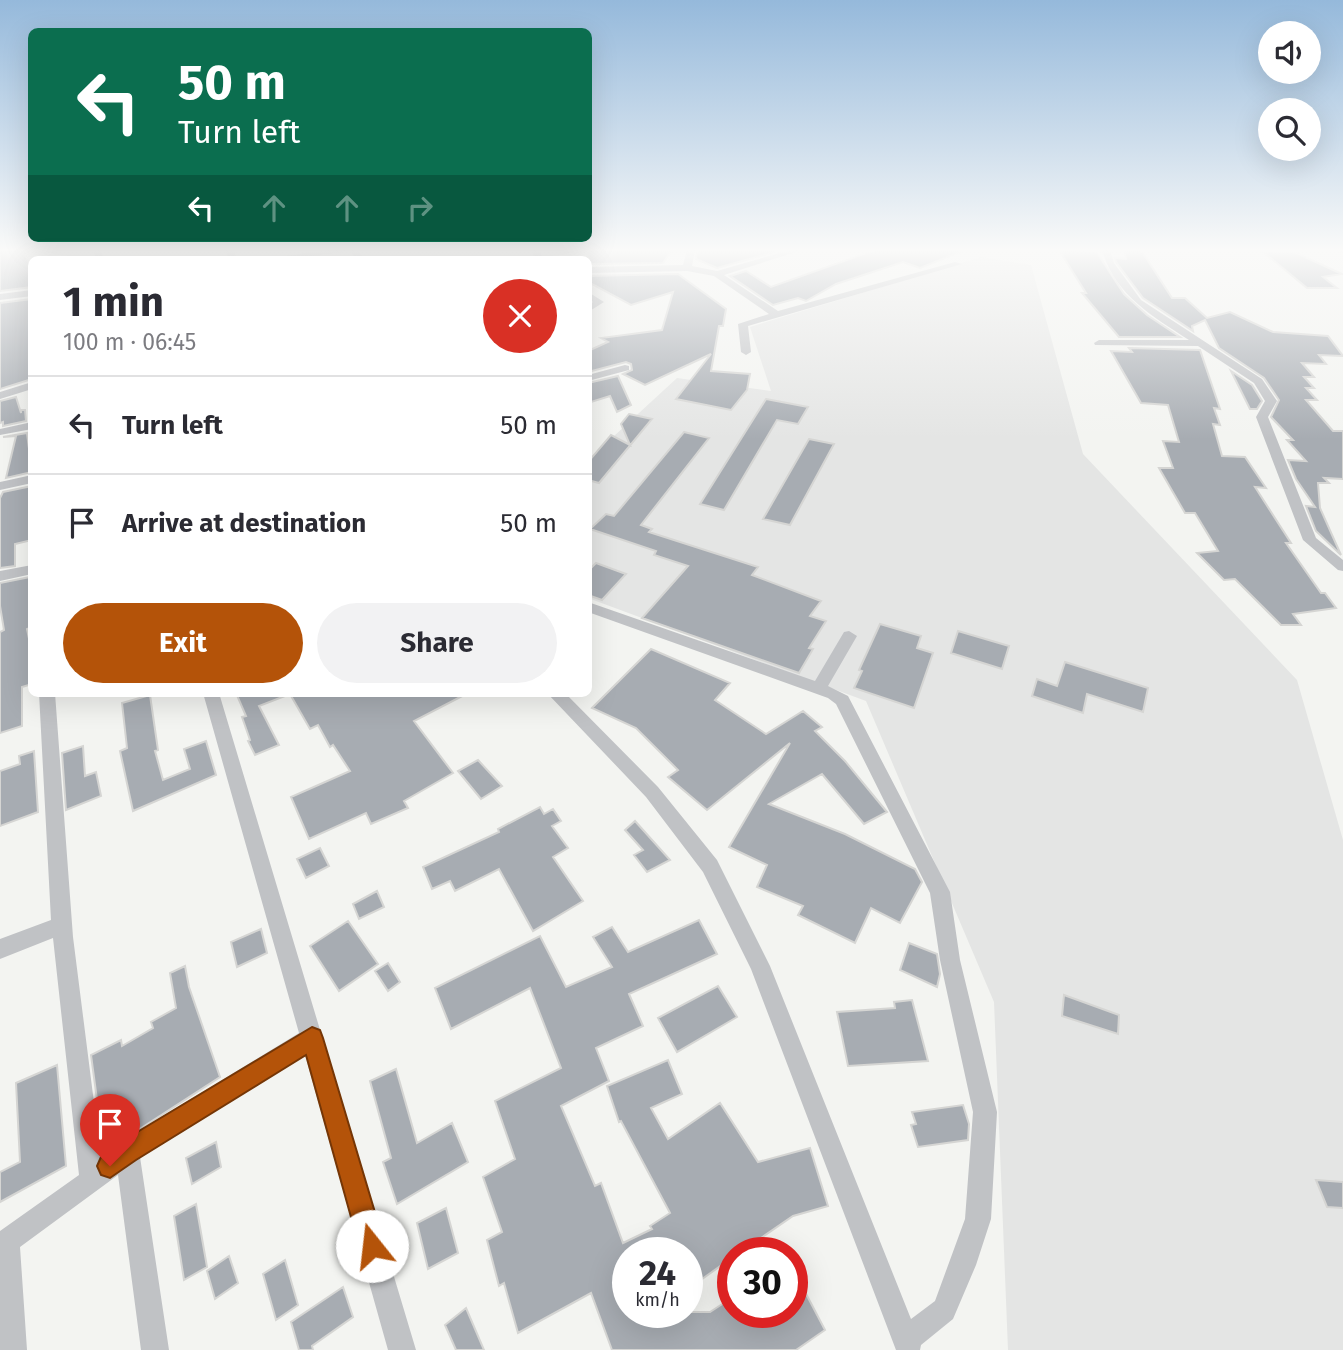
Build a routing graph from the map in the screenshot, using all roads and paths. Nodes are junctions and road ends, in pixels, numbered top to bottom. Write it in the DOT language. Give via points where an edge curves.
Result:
graph roads {
  1 [pos="774,313"];
  2 [pos="788,313"];
  3 [pos="1155,313"];
  4 [pos="778,316"];
  5 [pos="1099,343"];
  6 [pos="1201,343"];
  7 [pos="746,352"];
  8 [pos="625,368"];
  9 [pos="592,377"];
  10 [pos="28,386"];
  11 [pos="0,396"];
  12 [pos="28,426"];
  13 [pos="0,432"];
  14 [pos="28,480"];
  15 [pos="0,486"];
  16 [pos="1343,567"];
  17 [pos="28,570"];
  18 [pos="0,576"];
  19 [pos="592,608"];
  20 [pos="849,636"];
  21 [pos="819,688"];
  22 [pos="47,697"];
  23 [pos="212,697"];
  24 [pos="559,697"];
  25 [pos="62,925"];
  26 [pos="0,949"];
  27 [pos="312,1038"];
  28 [pos="127,1151"];
  29 [pos="92,1181"];
  30 [pos="4,1243"];
  31 [pos="907,1345"];
  32 [pos="13,1350"];
  33 [pos="155,1350"];
  34 [pos="402,1350"];
  1 -- 4 [label="street"];
  2 -- 4 [label="street"];
  3 -- 6 [label="street"];
  4 -- 7 [label="street" via="743,324"];
  5 -- 6 [label="street"];
  6 -- 16 [label="street" via="1258,381 1271,401 1262,416 1310,540"];
  8 -- 9 [label="street"];
  10 -- 11 [label="street"];
  12 -- 13 [label="street"];
  14 -- 15 [label="street"];
  17 -- 18 [label="street"];
  19 -- 21 [label="street"];
  20 -- 21 [label="street"];
  21 -- 31 [label="street" via="842,700 940,892 950,960 985,1112 978,1219 963,1265 944,1310"];
  22 -- 25 [label="street"];
  23 -- 27 [label="street"];
  24 -- 31 [label="street" via="652,792 710,866 760,966"];
  25 -- 26 [label="street"];
  25 -- 29 [label="street" via="72,1050"];
  27 -- 28 [label="street"];
  27 -- 34 [label="street"];
  28 -- 29 [label="street"];
  28 -- 33 [label="street"];
  29 -- 30 [label="street"];
  30 -- 32 [label="street"];
}
